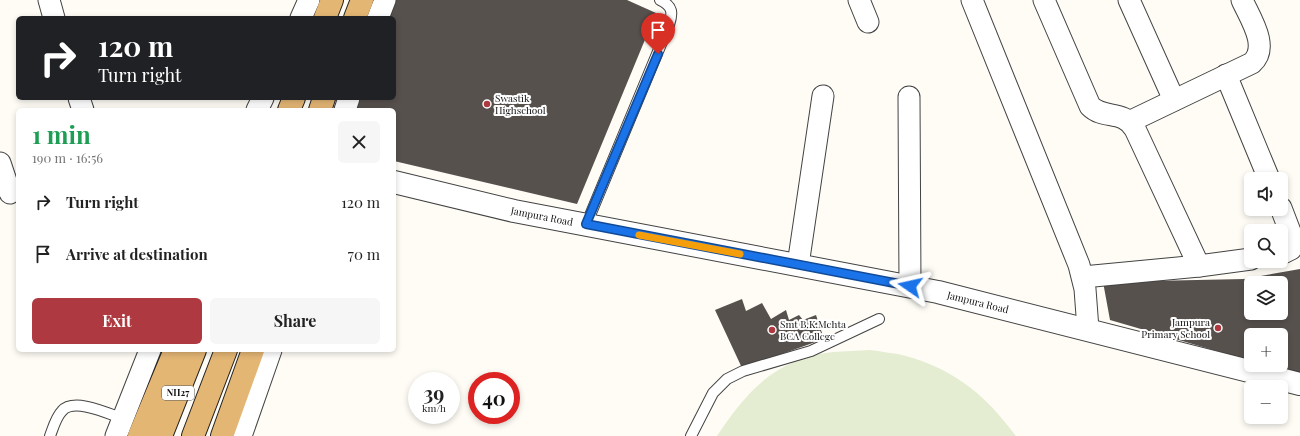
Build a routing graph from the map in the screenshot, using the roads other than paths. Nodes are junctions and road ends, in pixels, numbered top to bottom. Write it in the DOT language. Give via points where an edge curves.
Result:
graph roads {
  1 [pos="48,0"];
  2 [pos="309,0"];
  3 [pos="332,0"];
  4 [pos="362,0"];
  5 [pos="384,0"];
  6 [pos="660,0"];
  7 [pos="859,0"];
  8 [pos="972,0"];
  9 [pos="1044,0"];
  10 [pos="1129,0"];
  11 [pos="1242,0"];
  12 [pos="53,16"];
  13 [pos="302,16"];
  14 [pos="326,16"];
  15 [pos="356,16"];
  16 [pos="379,16"];
  17 [pos="868,22"];
  18 [pos="1226,75"];
  19 [pos="823,96"];
  20 [pos="909,97"];
  21 [pos="1174,100"];
  22 [pos="1131,122"];
  23 [pos="0,163"];
  24 [pos="1266,172"];
  25 [pos="396,182"];
  26 [pos="9,193"];
  27 [pos="1283,216"];
  28 [pos="586,224"];
  29 [pos="1292,246"];
  30 [pos="1244,260"];
  31 [pos="798,265"];
  32 [pos="1199,266"];
  33 [pos="1083,277"];
  34 [pos="910,286"];
  35 [pos="878,318"];
  36 [pos="1088,329"];
  37 [pos="149,352"];
  38 [pos="174,352"];
  39 [pos="194,352"];
  40 [pos="225,352"];
  41 [pos="252,352"];
  42 [pos="270,352"];
  43 [pos="1300,384"];
  44 [pos="120,427"];
  45 [pos="50,436"];
  46 [pos="139,436"];
  47 [pos="161,436"];
  48 [pos="193,436"];
  49 [pos="222,436"];
  50 [pos="241,436"];
  51 [pos="691,436"];
  1 -- 12 [label="street"];
  2 -- 13 [label="street"];
  3 -- 14 [label="highway"];
  4 -- 15 [label="highway"];
  5 -- 16 [label="street"];
  6 -- 28 [label="lane" via="671,8 670,25"];
  7 -- 17 [label="street"];
  8 -- 33 [label="street"];
  9 -- 22 [label="street" via="1090,106 1094,111 1126,118"];
  10 -- 21 [label="street"];
  11 -- 18 [label="street" via="1256,31 1260,52 1252,63"];
  18 -- 21 [label="street"];
  18 -- 24 [label="street"];
  19 -- 31 [label="street"];
  20 -- 34 [label="street"];
  21 -- 22 [label="street"];
  22 -- 32 [label="street"];
  23 -- 26 [label="street"];
  25 -- 28 [label="street, Jampura Road" via="514,211"];
  27 -- 29 [label="street"];
  28 -- 31 [label="street, Jampura Road"];
  30 -- 32 [label="street"];
  31 -- 34 [label="street, Jampura Road"];
  32 -- 33 [label="street"];
  33 -- 36 [label="street"];
  34 -- 36 [label="street, Jampura Road"];
  35 -- 51 [label="lane" via="811,351 743,371 727,379 714,393"];
  36 -- 43 [label="street, Jampura Road"];
  37 -- 44 [label="street"];
  38 -- 46 [label="highway"];
  39 -- 47 [label="highway, NH27"];
  40 -- 48 [label="highway, NH27"];
  41 -- 49 [label="highway"];
  42 -- 50 [label="street"];
  44 -- 45 [label="lane" via="85,406 72,405 61,412"];
}
